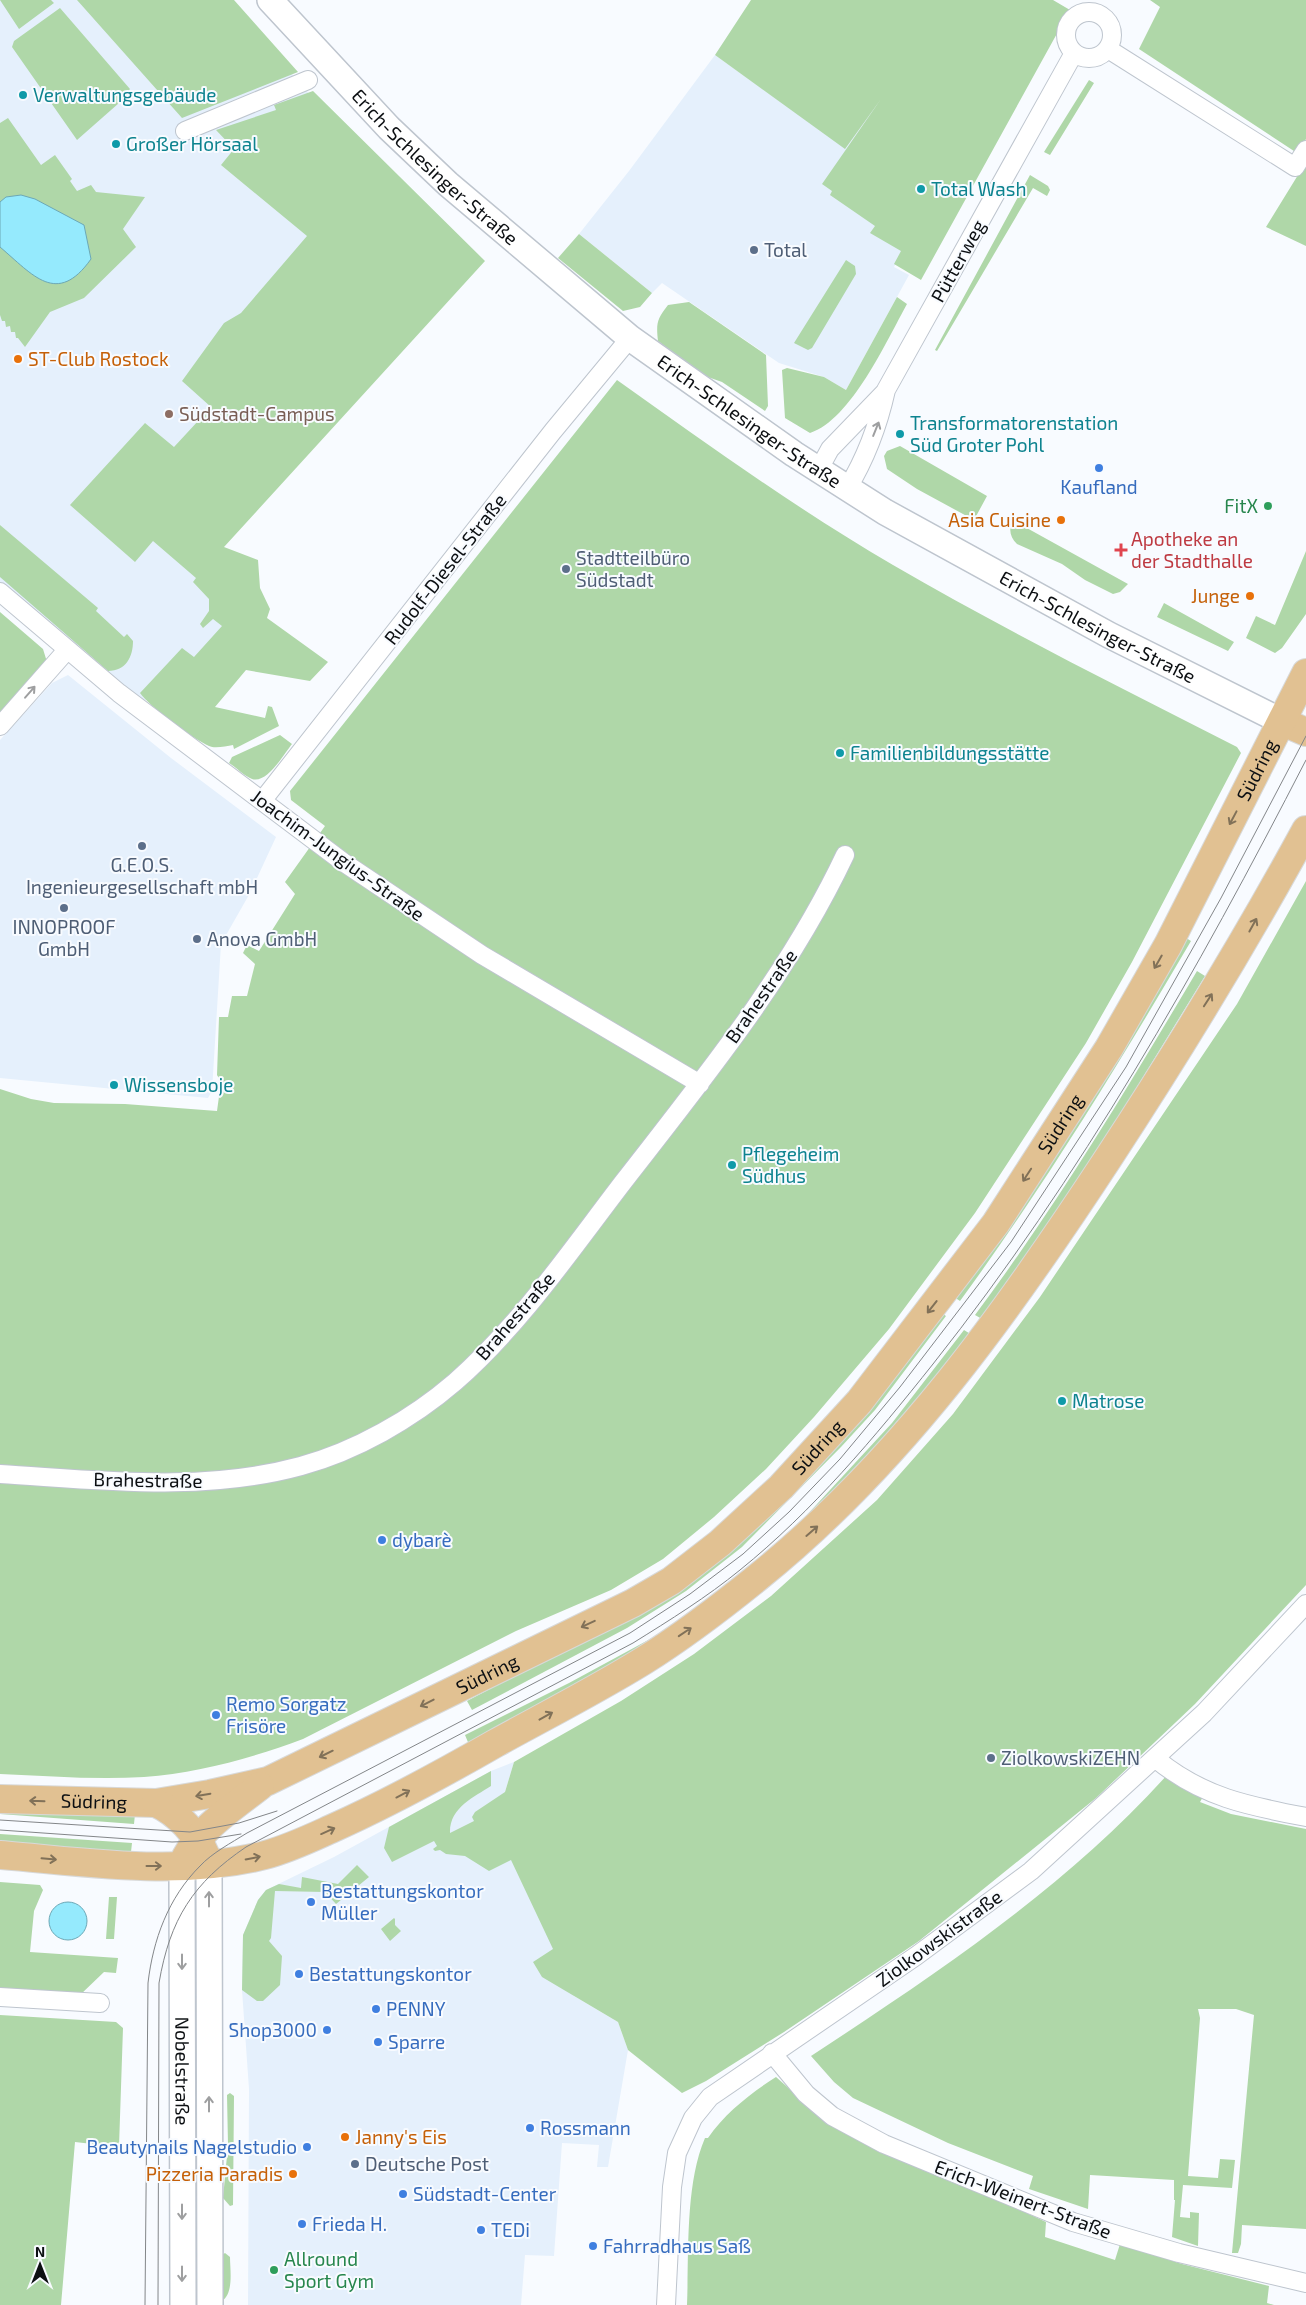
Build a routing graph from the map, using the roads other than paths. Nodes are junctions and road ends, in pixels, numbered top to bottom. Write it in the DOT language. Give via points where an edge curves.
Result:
graph roads {
  1 [pos="270,0"];
  2 [pos="1108,50"];
  3 [pos="1074,53"];
  4 [pos="308,80"];
  5 [pos="185,131"];
  6 [pos="1306,150"];
  7 [pos="630,338"];
  8 [pos="886,390"];
  9 [pos="818,471"];
  10 [pos="847,489"];
  11 [pos="0,592"];
  12 [pos="68,650"];
  13 [pos="1306,673"];
  14 [pos="0,726"];
  15 [pos="1294,727"];
  16 [pos="262,801"];
  17 [pos="1306,830"];
  18 [pos="845,856"];
  19 [pos="700,1084"];
  20 [pos="0,1474"];
  21 [pos="1306,1604"];
  22 [pos="1156,1759"];
  23 [pos="268,1780"];
  24 [pos="0,1799"];
  25 [pos="156,1803"];
  26 [pos="1306,1817"];
  27 [pos="204,1853"];
  28 [pos="0,1855"];
  29 [pos="182,1866"];
  30 [pos="0,1997"];
  31 [pos="100,2003"];
  32 [pos="772,2053"];
  33 [pos="1306,2283"];
  34 [pos="183,2305"];
  35 [pos="210,2305"];
  36 [pos="666,2305"];
  1 -- 7 [label="street, Erich-Schlesinger-Straße" via="389,128 448,184"];
  2 -- 3 [label="street" via="1088,59"];
  2 -- 3 [label="street" via="1112,34 1110,25 1098,14 1090,12 1074,17 1066,31 1068,47"];
  2 -- 6 [label="street" via="1295,167"];
  3 -- 8 [label="street, Pütterweg"];
  4 -- 5 [label="street"];
  7 -- 9 [label="street, Erich-Schlesinger-Straße"];
  7 -- 16 [label="street, Rudolf-Diesel-Straße"];
  8 -- 9 [label="street, Pütterweg" via="830,449"];
  10 -- 8 [label="street, Pütterweg, one-way" via="879,421"];
  9 -- 10 [label="street, Erich-Schlesinger-Straße"];
  10 -- 15 [label="street, Erich-Schlesinger-Straße" via="1109,635"];
  11 -- 12 [label="street, Joachim-Jungius-Straße"];
  14 -- 12 [label="street, one-way"];
  12 -- 16 [label="street, Joachim-Jungius-Straße" via="119,693"];
  13 -- 15 [label="main road, Südring"];
  15 -- 23 [label="main road, Südring, one-way" via="1109,1048 996,1223 859,1402 781,1487 720,1543 671,1581"];
  16 -- 19 [label="street, Joachim-Jungius-Straße" via="336,857 452,936"];
  27 -- 17 [label="main road, one-way" via="266,1855 296,1845 387,1802 644,1660 704,1620 821,1523 878,1464 990,1332 1046,1253 1230,968"];
  18 -- 19 [label="street, Brahestraße" via="794,950"];
  19 -- 20 [label="street, Brahestraße" via="512,1326 455,1382 399,1422 352,1447 311,1463 244,1479 181,1483"];
  21 -- 22 [label="street, Ziolkowskistraße" via="1204,1713"];
  22 -- 26 [label="street" via="1192,1785 1226,1800"];
  22 -- 32 [label="street, Ziolkowskistraße" via="1031,1871 916,1956"];
  23 -- 25 [label="main road, Südring, one-way"];
  23 -- 27 [label="main road" via="207,1830"];
  25 -- 24 [label="main road, Südring, one-way"];
  25 -- 27 [label="main road" via="177,1815"];
  27 -- 29 [label="main road"];
  35 -- 27 [label="street, Nobelstraße, one-way"];
  28 -- 29 [label="main road, one-way" via="140,1866"];
  29 -- 34 [label="street, Nobelstraße, one-way"];
  30 -- 31 [label="street"];
  32 -- 33 [label="street, Erich-Weinert-Straße" via="816,2103 832,2116 884,2144 1073,2222 1180,2254"];
  32 -- 36 [label="street, Ziolkowskistraße" via="710,2097 684,2136 677,2153 672,2186"];
}
